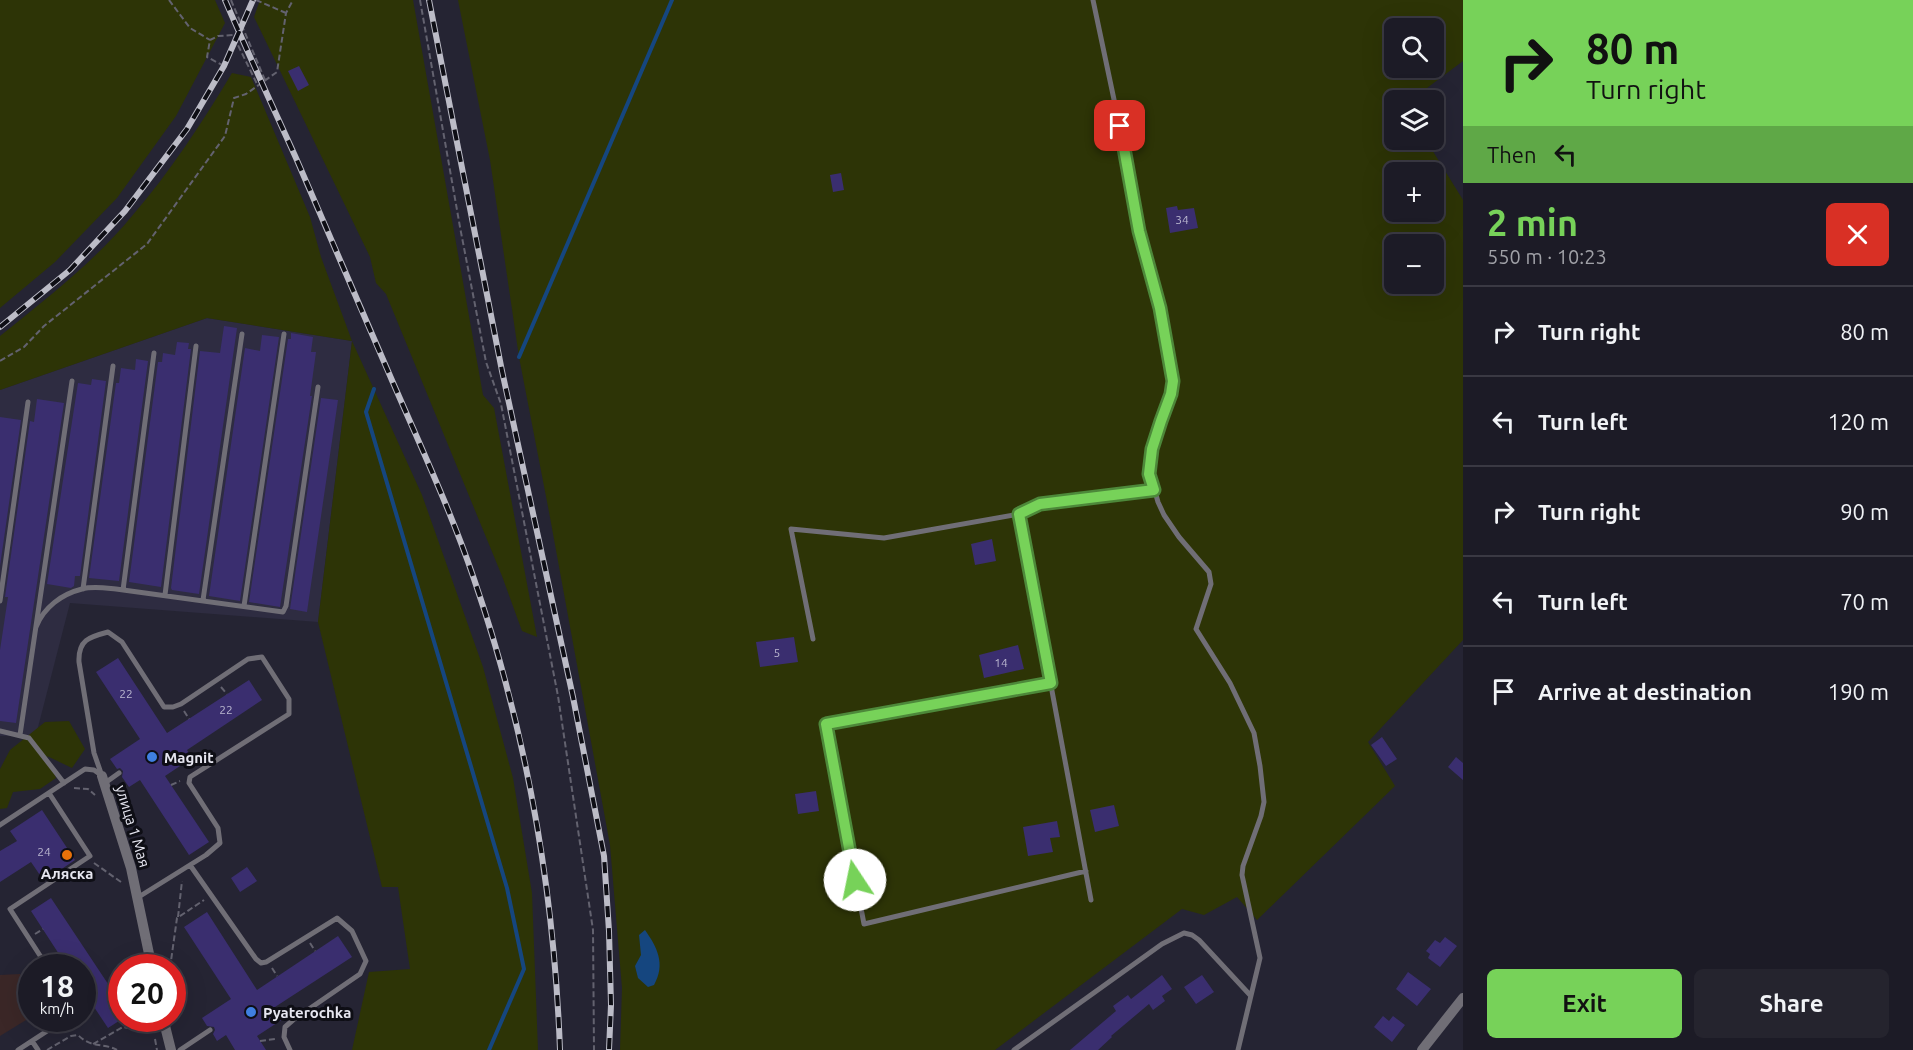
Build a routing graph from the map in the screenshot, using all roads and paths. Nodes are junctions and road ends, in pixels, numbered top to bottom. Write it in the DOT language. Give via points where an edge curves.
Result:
graph roads {
  1 [pos="169,0"];
  2 [pos="231,0"];
  3 [pos="256,0"];
  4 [pos="293,0"];
  5 [pos="420,0"];
  6 [pos="1093,0"];
  7 [pos="286,13"];
  8 [pos="210,40"];
  9 [pos="224,66"];
  10 [pos="265,81"];
  11 [pos="258,86"];
  12 [pos="242,334"];
  13 [pos="284,334"];
  14 [pos="196,346"];
  15 [pos="154,353"];
  16 [pos="0,361"];
  17 [pos="113,366"];
  18 [pos="72,381"];
  19 [pos="318,387"];
  20 [pos="28,402"];
  21 [pos="1154,490"];
  22 [pos="1019,514"];
  23 [pos="83,589"];
  24 [pos="123,590"];
  25 [pos="165,595"];
  26 [pos="202,600"];
  27 [pos="0,601"];
  28 [pos="244,606"];
  29 [pos="36,627"];
  30 [pos="813,639"];
  31 [pos="1051,683"];
  32 [pos="0,731"];
  33 [pos="20,735"];
  34 [pos="119,773"];
  35 [pos="103,780"];
  36 [pos="64,783"];
  37 [pos="72,788"];
  38 [pos="49,793"];
  39 [pos="100,800"];
  40 [pos="0,825"];
  41 [pos="87,858"];
  42 [pos="190,865"];
  43 [pos="183,870"];
  44 [pos="1086,871"];
  45 [pos="124,884"];
  46 [pos="212,896"];
  47 [pos="137,898"];
  48 [pos="1091,900"];
  49 [pos="177,918"];
  50 [pos="39,954"];
  51 [pos="149,954"];
  52 [pos="172,954"];
  53 [pos="1250,995"];
  54 [pos="1463,998"];
  55 [pos="210,1030"];
  56 [pos="46,1032"];
  57 [pos="76,1032"];
  58 [pos="114,1032"];
  59 [pos="166,1032"];
  60 [pos="78,1035"];
  61 [pos="284,1037"];
  62 [pos="32,1041"];
  63 [pos="260,1041"];
  64 [pos="92,1044"];
  65 [pos="98,1046"];
  66 [pos="18,1050"];
  67 [pos="38,1050"];
  68 [pos="47,1050"];
  69 [pos="100,1050"];
  70 [pos="117,1050"];
  71 [pos="171,1050"];
  72 [pos="180,1050"];
  73 [pos="290,1050"];
  74 [pos="594,1050"];
  75 [pos="1014,1050"];
  76 [pos="1238,1050"];
  77 [pos="1422,1050"];
  1 -- 8 [label="path" via="190,28"];
  2 -- 10 [label="path"];
  3 -- 7 [label="path"];
  4 -- 7 [label="path"];
  5 -- 74 [label="path" via="484,351 501,404 558,696 594,930"];
  6 -- 21 [label="lane" via="1173,381 1152,449 1149,474"];
  7 -- 10 [label="path" via="277,72"];
  8 -- 9 [label="path" via="207,57"];
  8 -- 11 [label="path" via="233,35"];
  10 -- 11 [label="path"];
  11 -- 16 [label="path" via="234,98 225,136 147,244 44,326 24,347"];
  12 -- 26 [label="lane"];
  13 -- 28 [label="lane"];
  14 -- 25 [label="lane"];
  15 -- 24 [label="lane"];
  17 -- 23 [label="lane"];
  18 -- 29 [label="lane"];
  19 -- 28 [label="lane" via="285,610 281,613"];
  20 -- 27 [label="lane"];
  21 -- 22 [label="lane" via="1040,504"];
  21 -- 53 [label="lane" via="1164,515 1209,572 1211,584 1196,629 1230,683 1254,733 1264,802 1242,875 1260,958"];
  22 -- 30 [label="lane" via="885,538 791,529"];
  22 -- 31 [label="lane"];
  23 -- 24 [label="lane"];
  23 -- 29 [label="lane" via="48,607"];
  24 -- 25 [label="lane"];
  25 -- 26 [label="lane"];
  26 -- 28 [label="lane"];
  29 -- 33 [label="lane"];
  31 -- 44 [label="lane"];
  31 -- 44 [label="lane" via="826,724 864,924"];
  32 -- 33 [label="lane"];
  33 -- 36 [label="lane" via="29,738"];
  34 -- 35 [label="lane"];
  35 -- 36 [label="lane, улица 1 Мая" via="93,770 85,769"];
  35 -- 42 [label="lane" via="94,753 79,662 83,642 108,632 122,642 164,707 173,708 248,659 262,657 289,699 289,714 190,777 189,783 218,828 220,843"];
  35 -- 47 [label="street, улица 1 Мая"];
  36 -- 38 [label="lane, улица 1 Мая"];
  37 -- 39 [label="path" via="88,789"];
  38 -- 40 [label="lane, улица 1 Мая"];
  38 -- 41 [label="lane" via="90,856"];
  41 -- 45 [label="path"];
  41 -- 50 [label="lane" via="10,909"];
  42 -- 43 [label="lane"];
  42 -- 46 [label="lane"];
  43 -- 47 [label="lane"];
  43 -- 49 [label="path"];
  44 -- 48 [label="lane"];
  46 -- 49 [label="path"];
  46 -- 61 [label="lane" via="261,963 337,918 352,931 366,961 360,974 293,1020 285,1027"];
  47 -- 51 [label="street, улица 1 Мая"];
  49 -- 52 [label="path"];
  53 -- 75 [label="lane" via="1199,940 1184,933 1162,944"];
  53 -- 76 [label="lane"];
  54 -- 77 [label="street"];
  55 -- 72 [label="lane"];
  56 -- 62 [label="lane"];
  57 -- 60 [label="path"];
  58 -- 64 [label="path"];
  59 -- 71 [label="street"];
  60 -- 64 [label="path"];
  60 -- 68 [label="path"];
  61 -- 63 [label="path"];
  61 -- 73 [label="lane"];
  62 -- 66 [label="lane"];
  62 -- 67 [label="lane"];
  64 -- 65 [label="path"];
  65 -- 69 [label="path"];
  65 -- 70 [label="path"];
}
